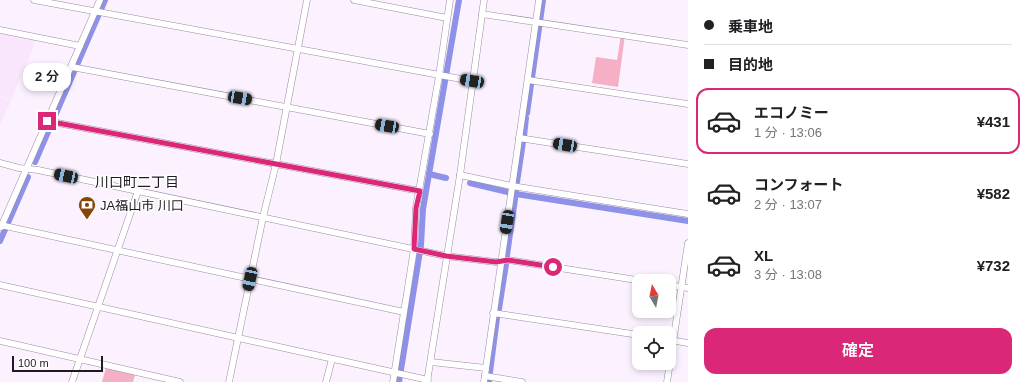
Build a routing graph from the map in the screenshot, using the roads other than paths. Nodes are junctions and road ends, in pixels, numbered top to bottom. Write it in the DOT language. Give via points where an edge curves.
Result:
graph roads {
  1 [pos="34,0"];
  2 [pos="100,0"];
  3 [pos="306,0"];
  4 [pos="354,0"];
  5 [pos="450,0"];
  6 [pos="484,0"];
  7 [pos="539,0"];
  8 [pos="95,12"];
  9 [pos="482,14"];
  10 [pos="447,18"];
  11 [pos="536,22"];
  12 [pos="0,30"];
  13 [pos="688,45"];
  14 [pos="80,46"];
  15 [pos="297,50"];
  16 [pos="72,67"];
  17 [pos="439,76"];
  18 [pos="528,80"];
  19 [pos="472,81"];
  20 [pos="688,104"];
  21 [pos="286,107"];
  22 [pos="47,121"];
  23 [pos="430,134"];
  24 [pos="519,138"];
  25 [pos="0,164"];
  26 [pos="276,164"];
  27 [pos="688,164"];
  28 [pos="26,168"];
  29 [pos="460,175"];
  30 [pos="138,191"];
  31 [pos="420,191"];
  32 [pos="512,191"];
  33 [pos="688,214"];
  34 [pos="263,217"];
  35 [pos="1,226"];
  36 [pos="688,243"];
  37 [pos="117,250"];
  38 [pos="416,250"];
  39 [pos="446,256"];
  40 [pos="501,261"];
  41 [pos="250,279"];
  42 [pos="632,279"];
  43 [pos="0,285"];
  44 [pos="685,288"];
  45 [pos="98,307"];
  46 [pos="404,312"];
  47 [pos="493,313"];
  48 [pos="675,326"];
  49 [pos="632,334"];
  50 [pos="238,338"];
  51 [pos="0,341"];
  52 [pos="676,341"];
  53 [pos="688,343"];
  54 [pos="80,359"];
  55 [pos="332,359"];
  56 [pos="431,362"];
  57 [pos="486,368"];
  58 [pos="668,370"];
  59 [pos="394,373"];
  60 [pos="484,379"];
  61 [pos="427,381"];
  62 [pos="72,382"];
  63 [pos="180,382"];
  64 [pos="229,382"];
  65 [pos="326,382"];
  66 [pos="393,382"];
  67 [pos="522,382"];
  68 [pos="667,382"];
  1 -- 8 [label="street"];
  2 -- 8 [label="street"];
  3 -- 15 [label="street"];
  4 -- 10 [label="street"];
  5 -- 10 [label="street"];
  6 -- 9 [label="street"];
  7 -- 11 [label="street"];
  8 -- 14 [label="street"];
  8 -- 15 [label="street"];
  9 -- 11 [label="street"];
  9 -- 19 [label="street"];
  10 -- 17 [label="street"];
  11 -- 13 [label="street"];
  11 -- 18 [label="street"];
  12 -- 14 [label="street"];
  14 -- 16 [label="street"];
  15 -- 17 [label="street"];
  15 -- 21 [label="street"];
  16 -- 21 [label="street"];
  16 -- 22 [label="street"];
  17 -- 19 [label="street"];
  17 -- 23 [label="street"];
  18 -- 20 [label="street"];
  18 -- 24 [label="street"];
  19 -- 29 [label="street"];
  21 -- 23 [label="street"];
  21 -- 26 [label="street"];
  22 -- 26 [label="street"];
  22 -- 28 [label="street"];
  23 -- 31 [label="street"];
  24 -- 27 [label="street"];
  24 -- 32 [label="street"];
  25 -- 28 [label="street"];
  26 -- 31 [label="street"];
  26 -- 34 [label="street"];
  28 -- 30 [label="street"];
  28 -- 35 [label="street"];
  29 -- 32 [label="street"];
  29 -- 39 [label="street"];
  30 -- 34 [label="street"];
  30 -- 37 [label="street"];
  31 -- 38 [label="street" via="416,208"];
  32 -- 33 [label="street"];
  32 -- 40 [label="street"];
  34 -- 38 [label="street"];
  34 -- 41 [label="street"];
  35 -- 37 [label="street"];
  36 -- 44 [label="street"];
  37 -- 41 [label="street"];
  37 -- 45 [label="street"];
  38 -- 39 [label="street"];
  38 -- 46 [label="street"];
  39 -- 40 [label="street"];
  39 -- 56 [label="street"];
  40 -- 42 [label="street"];
  40 -- 47 [label="street"];
  41 -- 46 [label="street"];
  41 -- 50 [label="street"];
  43 -- 45 [label="street"];
  44 -- 48 [label="street"];
  45 -- 50 [label="street"];
  45 -- 54 [label="street"];
  46 -- 59 [label="street"];
  47 -- 49 [label="street"];
  47 -- 57 [label="street"];
  50 -- 55 [label="street"];
  50 -- 64 [label="street"];
  51 -- 54 [label="street"];
  52 -- 53 [label="street"];
  54 -- 62 [label="street"];
  54 -- 63 [label="street"];
  55 -- 59 [label="street"];
  55 -- 65 [label="street"];
  56 -- 57 [label="street"];
  56 -- 61 [label="street"];
  57 -- 60 [label="street"];
  58 -- 68 [label="street"];
  59 -- 61 [label="street"];
  59 -- 66 [label="street"];
  60 -- 67 [label="street"];
}
